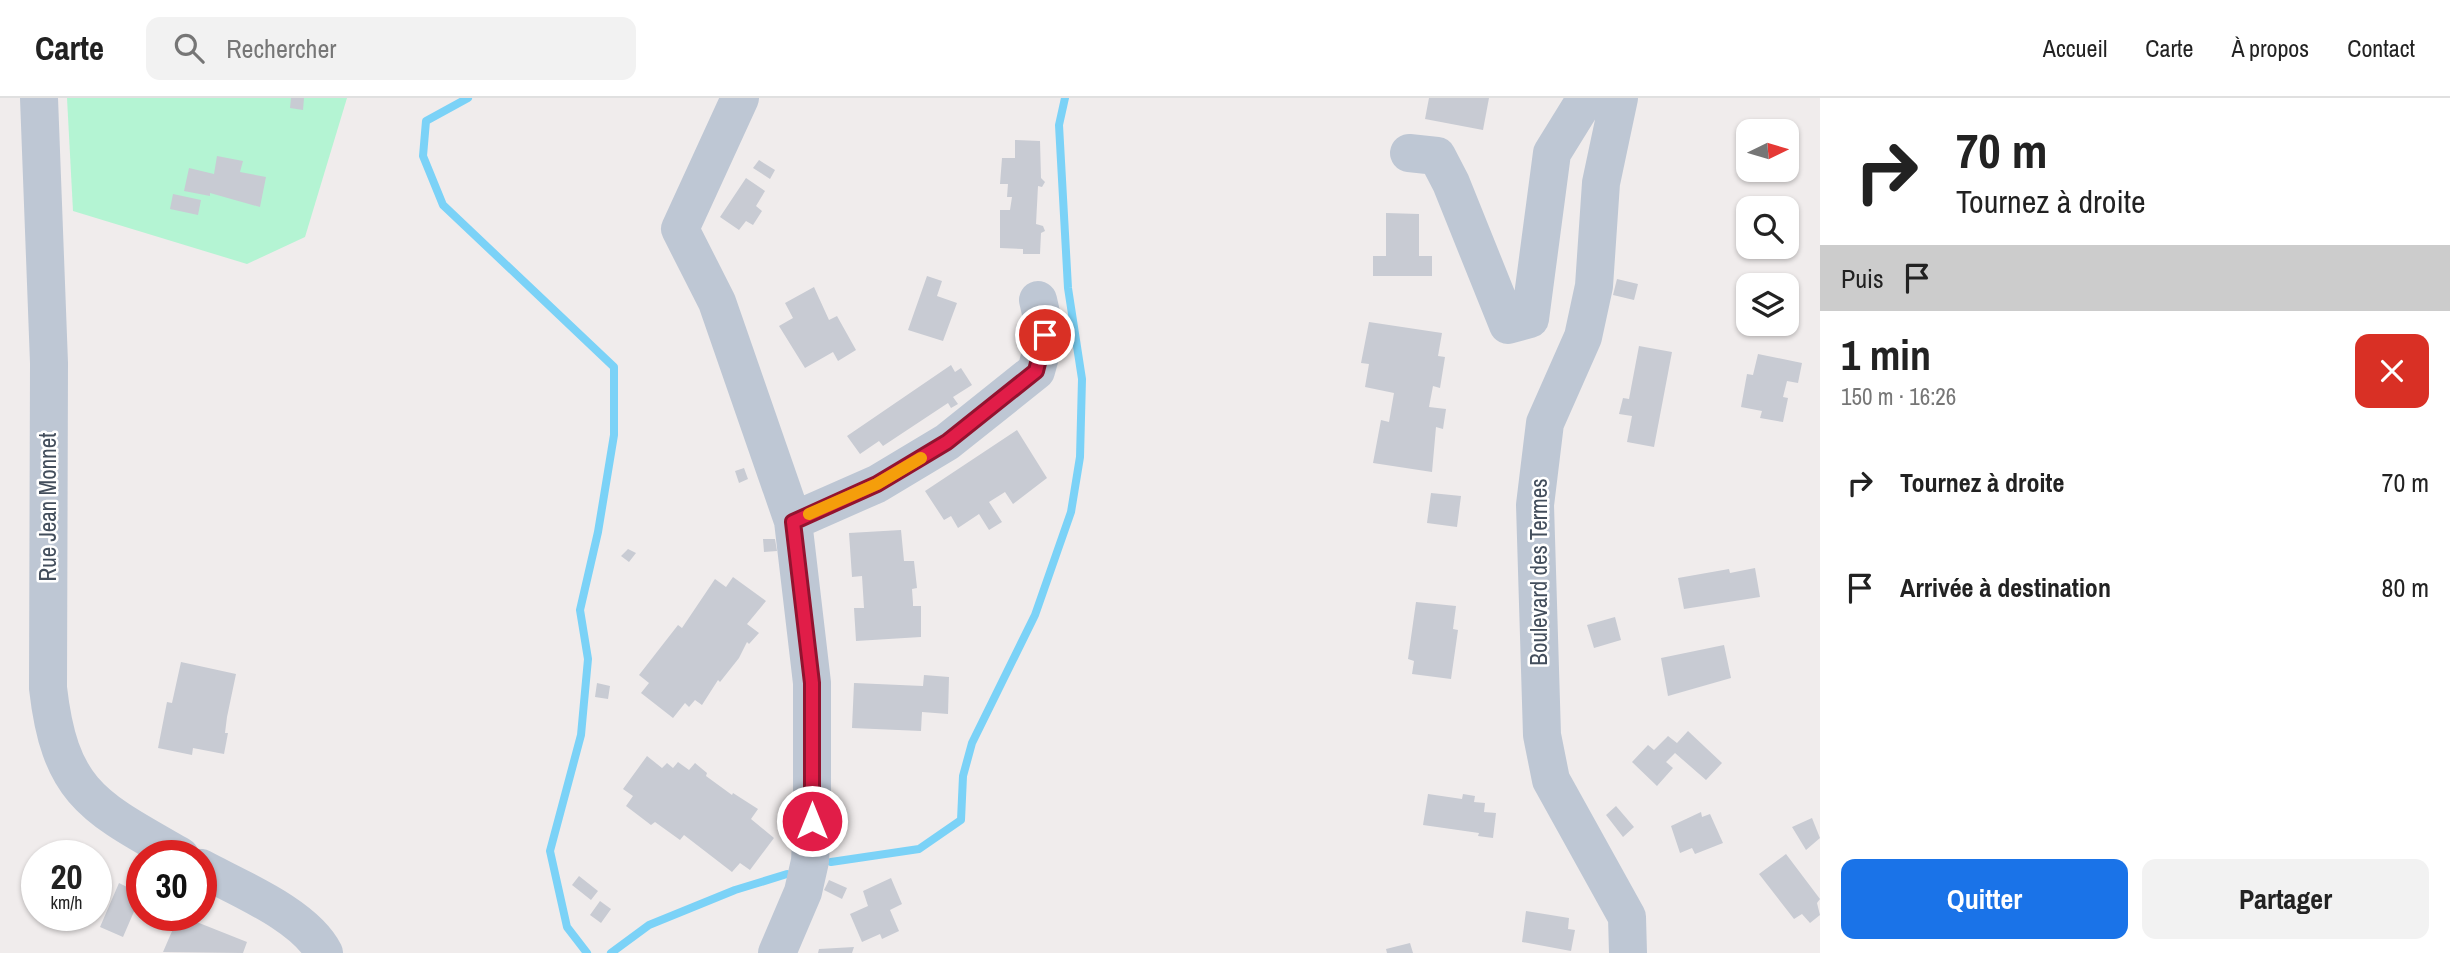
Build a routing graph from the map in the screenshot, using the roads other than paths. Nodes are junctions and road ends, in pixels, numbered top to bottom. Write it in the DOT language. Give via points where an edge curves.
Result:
graph roads {
  1 [pos="39,98"];
  2 [pos="740,98"];
  3 [pos="1586,98"];
  4 [pos="1619,98"];
  5 [pos="1409,153"];
  6 [pos="1038,300"];
  7 [pos="793,522"];
  8 [pos="153,840"];
  9 [pos="217,876"];
  10 [pos="324,953"];
  11 [pos="777,953"];
  12 [pos="1628,953"];
  1 -- 8 [label="street, Rue Jean Monnet" via="49,363 48,688 52,728 63,760 80,788 100,809"];
  2 -- 7 [label="street" via="680,229 717,302"];
  3 -- 5 [label="street" via="1552,153 1530,319 1508,325 1437,156"];
  4 -- 12 [label="street, Boulevard des Termes" via="1601,183 1594,286 1583,337 1545,423 1535,505 1537,663 1551,780 1627,917"];
  6 -- 7 [label="street" via="1045,335 1036,371 947,442 877,484"];
  7 -- 11 [label="street" via="812,683 812,821 803,892"];
  9 -- 10 [label="street" via="292,919 318,941"];
}
